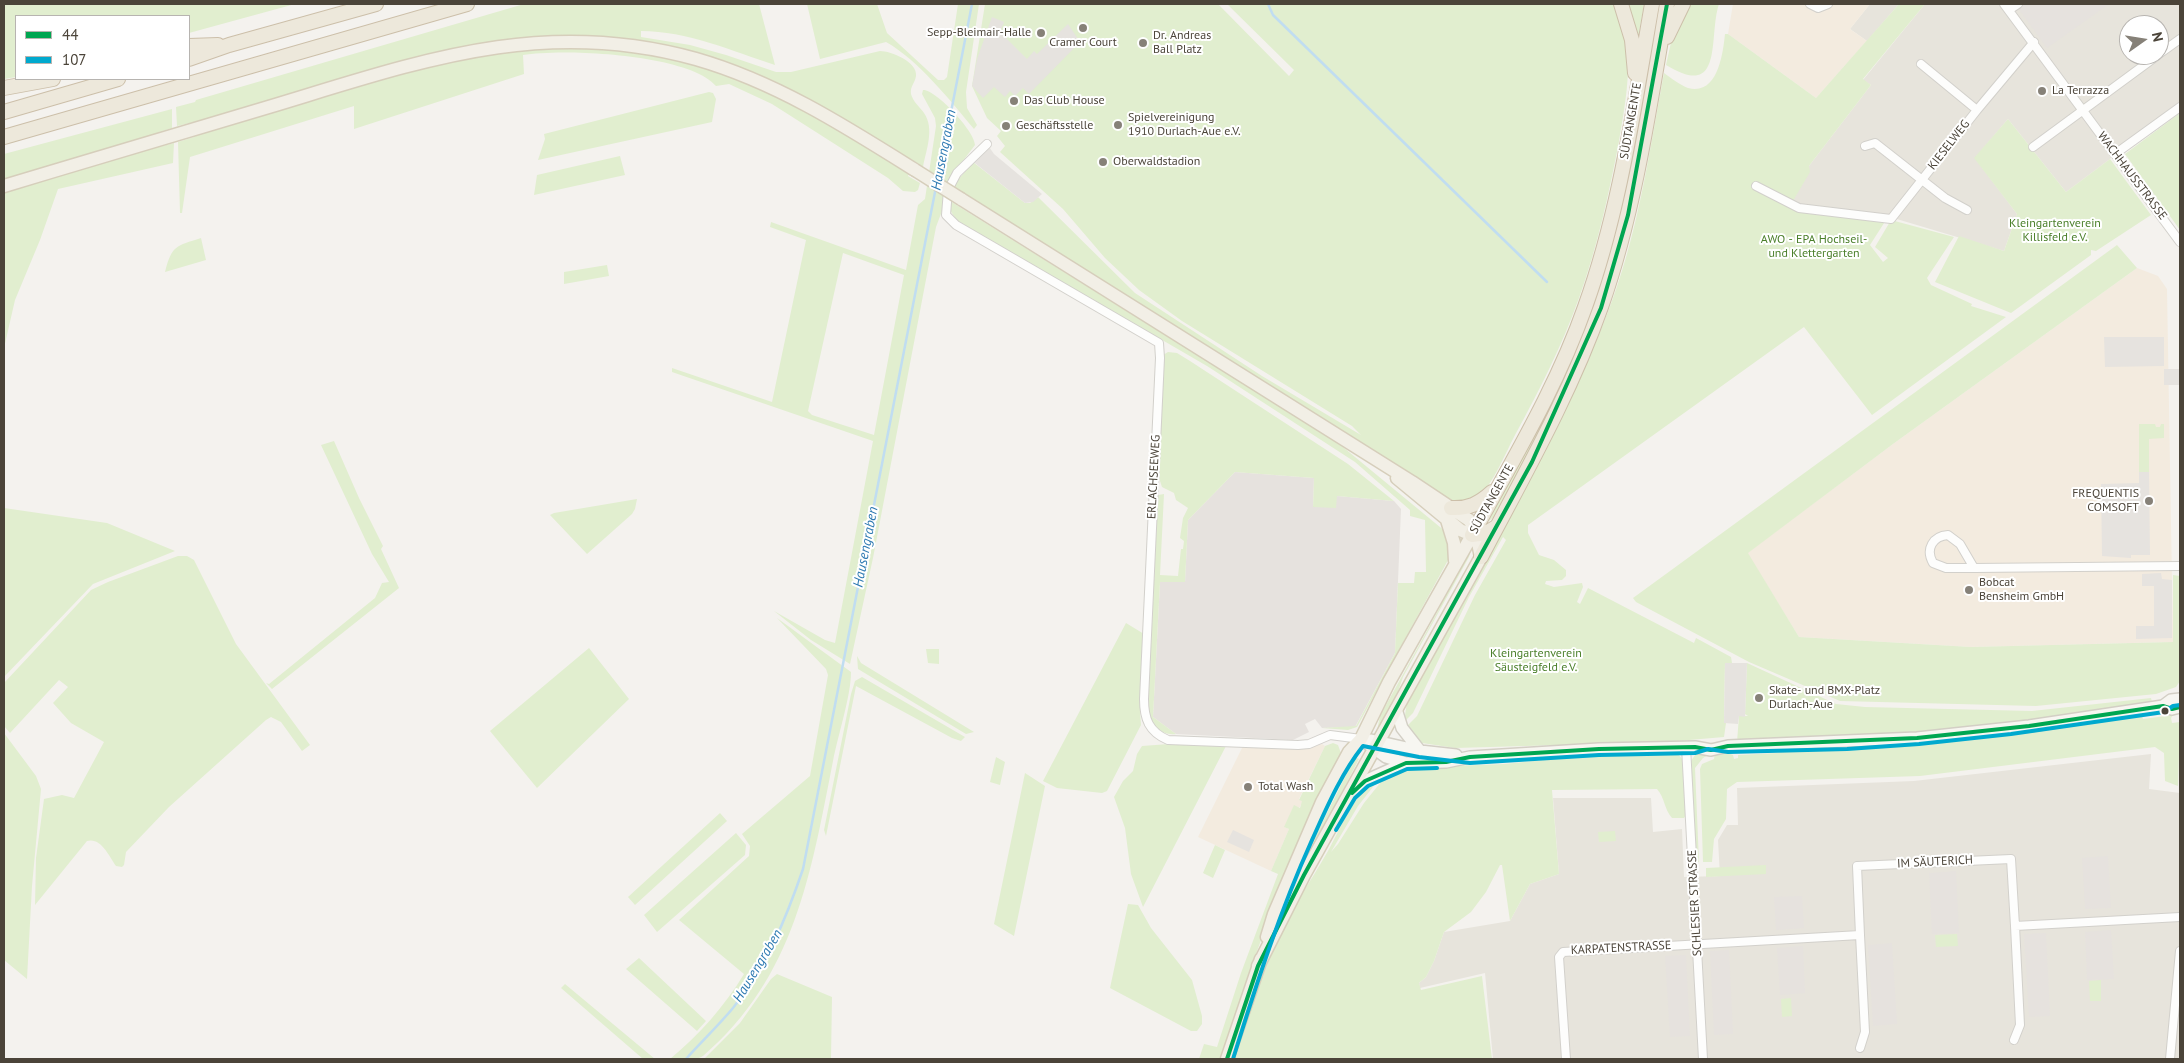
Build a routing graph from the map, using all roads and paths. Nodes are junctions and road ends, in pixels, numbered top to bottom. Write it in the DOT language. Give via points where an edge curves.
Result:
graph roads {
  1 [pos="376,4"];
  2 [pos="467,4"];
  3 [pos="1621,4"];
  4 [pos="1652,4"];
  5 [pos="1667,4"];
  6 [pos="1682,4"];
  7 [pos="1810,4"];
  8 [pos="1828,4"];
  9 [pos="2018,4"];
  10 [pos="2006,7"];
  11 [pos="2180,39"];
  12 [pos="2034,42"];
  13 [pos="2169,47"];
  14 [pos="191,52"];
  15 [pos="1658,58"];
  16 [pos="1921,64"];
  17 [pos="2145,65"];
  18 [pos="48,80"];
  19 [pos="115,80"];
  20 [pos="4,88"];
  21 [pos="1636,92"];
  22 [pos="2180,107"];
  23 [pos="1977,110"];
  24 [pos="2083,110"];
  25 [pos="4,112"];
  26 [pos="4,137"];
  27 [pos="987,144"];
  28 [pos="1865,146"];
  29 [pos="2033,147"];
  30 [pos="2115,154"];
  31 [pos="1922,180"];
  32 [pos="4,186"];
  33 [pos="1756,186"];
  34 [pos="1967,210"];
  35 [pos="2180,242"];
  36 [pos="1498,487"];
  37 [pos="1449,514"];
  38 [pos="1496,527"];
  39 [pos="1475,533"];
  40 [pos="1481,556"];
  41 [pos="1455,563"];
  42 [pos="2180,566"];
  43 [pos="1974,568"];
  44 [pos="2180,699"];
  45 [pos="2163,706"];
  46 [pos="2180,707"];
  47 [pos="1396,709"];
  48 [pos="1361,739"];
  49 [pos="1376,745"];
  50 [pos="1691,747"];
  51 [pos="1420,751"];
  52 [pos="1470,757"];
  53 [pos="1406,762"];
  54 [pos="1350,794"];
  55 [pos="2180,917"];
  56 [pos="2015,926"];
  57 [pos="1860,935"];
  58 [pos="1697,944"];
  59 [pos="2180,951"];
  60 [pos="1258,966"];
  61 [pos="2014,1040"];
  62 [pos="1860,1048"];
  63 [pos="1227,1059"];
  64 [pos="1566,1059"];
  65 [pos="1703,1059"];
  66 [pos="2170,1059"];
  1 -- 14 [label="highway" via="229,45"];
  2 -- 26 [label="highway"];
  3 -- 21 [label="highway" via="1632,40"];
  4 -- 21 [label="highway, SÜDTANGENTE"];
  5 -- 15 [label="highway, SÜDTANGENTE"];
  6 -- 15 [label="highway"];
  7 -- 8 [label="street" via="1818,8"];
  9 -- 10 [label="street"];
  10 -- 12 [label="street, WACHHAUSSTRASSE"];
  11 -- 13 [label="street"];
  12 -- 23 [label="street, KIESELWEG"];
  12 -- 24 [label="street, WACHHAUSSTRASSE"];
  15 -- 38 [label="highway, SÜDTANGENTE" via="1628,215 1601,308 1532,462"];
  16 -- 23 [label="street, KIESELWEG"];
  17 -- 24 [label="street"];
  18 -- 20 [label="highway"];
  19 -- 25 [label="highway"];
  21 -- 36 [label="highway, SÜDTANGENTE" via="1613,214 1585,308 1551,388"];
  22 -- 30 [label="street"];
  23 -- 31 [label="street, KIESELWEG"];
  24 -- 29 [label="street"];
  24 -- 30 [label="street, WACHHAUSSTRASSE"];
  27 -- 48 [label="street, ERLACHSEEWEG" via="957,174 948,190 946,215 956,225 1159,343 1144,699 1145,717 1152,730 1168,740 1298,745 1330,735"];
  28 -- 31 [label="street, KIESELWEG" via="1875,143"];
  30 -- 35 [label="street, WACHHAUSSTRASSE"];
  31 -- 33 [label="street, KIESELWEG" via="1891,219 1799,208"];
  31 -- 34 [label="street, KIESELWEG"];
  32 -- 37 [label="main road, bridge" via="432,59 494,46 569,41 612,43 664,51 736,72 810,106 1384,466"];
  36 -- 37 [label="highway" via="1475,504"];
  36 -- 39 [label="highway, SÜDTANGENTE"];
  37 -- 39 [label="main road" via="1469,520"];
  37 -- 41 [label="main road"];
  38 -- 39 [label="highway" via="1486,533"];
  38 -- 40 [label="highway, SÜDTANGENTE"];
  39 -- 40 [label="main road"];
  39 -- 41 [label="main road, SÜDTANGENTE"];
  40 -- 47 [label="main road, SÜDTANGENTE"];
  41 -- 48 [label="main road, SÜDTANGENTE" via="1388,682"];
  42 -- 43 [label="street"];
  43 -- 43 [label="street" via="1954,537 1937,538 1930,546 1936,566"];
  44 -- 45 [label="main road" via="2171,700"];
  45 -- 46 [label="main road"];
  45 -- 50 [label="main road" via="1917,738 1728,746 1715,743"];
  47 -- 49 [label="main road, SÜDTANGENTE"];
  47 -- 51 [label="main road" via="1402,728"];
  48 -- 49 [label="main road"];
  48 -- 60 [label="main road, SÜDTANGENTE" via="1349,752 1303,843 1274,914"];
  49 -- 51 [label="main road"];
  49 -- 53 [label="main road" via="1391,759"];
  49 -- 54 [label="main road, SÜDTANGENTE"];
  50 -- 52 [label="main road"];
  50 -- 58 [label="street, SCHLESIER STRASSE"];
  51 -- 52 [label="main road"];
  52 -- 53 [label="main road" via="1446,762"];
  53 -- 54 [label="main road" via="1365,781"];
  54 -- 60 [label="main road, SÜDTANGENTE"];
  55 -- 56 [label="street"];
  56 -- 57 [label="street, IM SÄUTERICH" via="2011,859 1857,866"];
  56 -- 61 [label="street" via="2020,1025"];
  57 -- 58 [label="street"];
  57 -- 62 [label="street" via="1866,1032"];
  58 -- 64 [label="street, KARPATENSTRASSE" via="1563,952 1559,957"];
  58 -- 65 [label="street, SCHLESIER STRASSE"];
  59 -- 66 [label="street"];
  60 -- 63 [label="main road, SÜDTANGENTE"];
}
